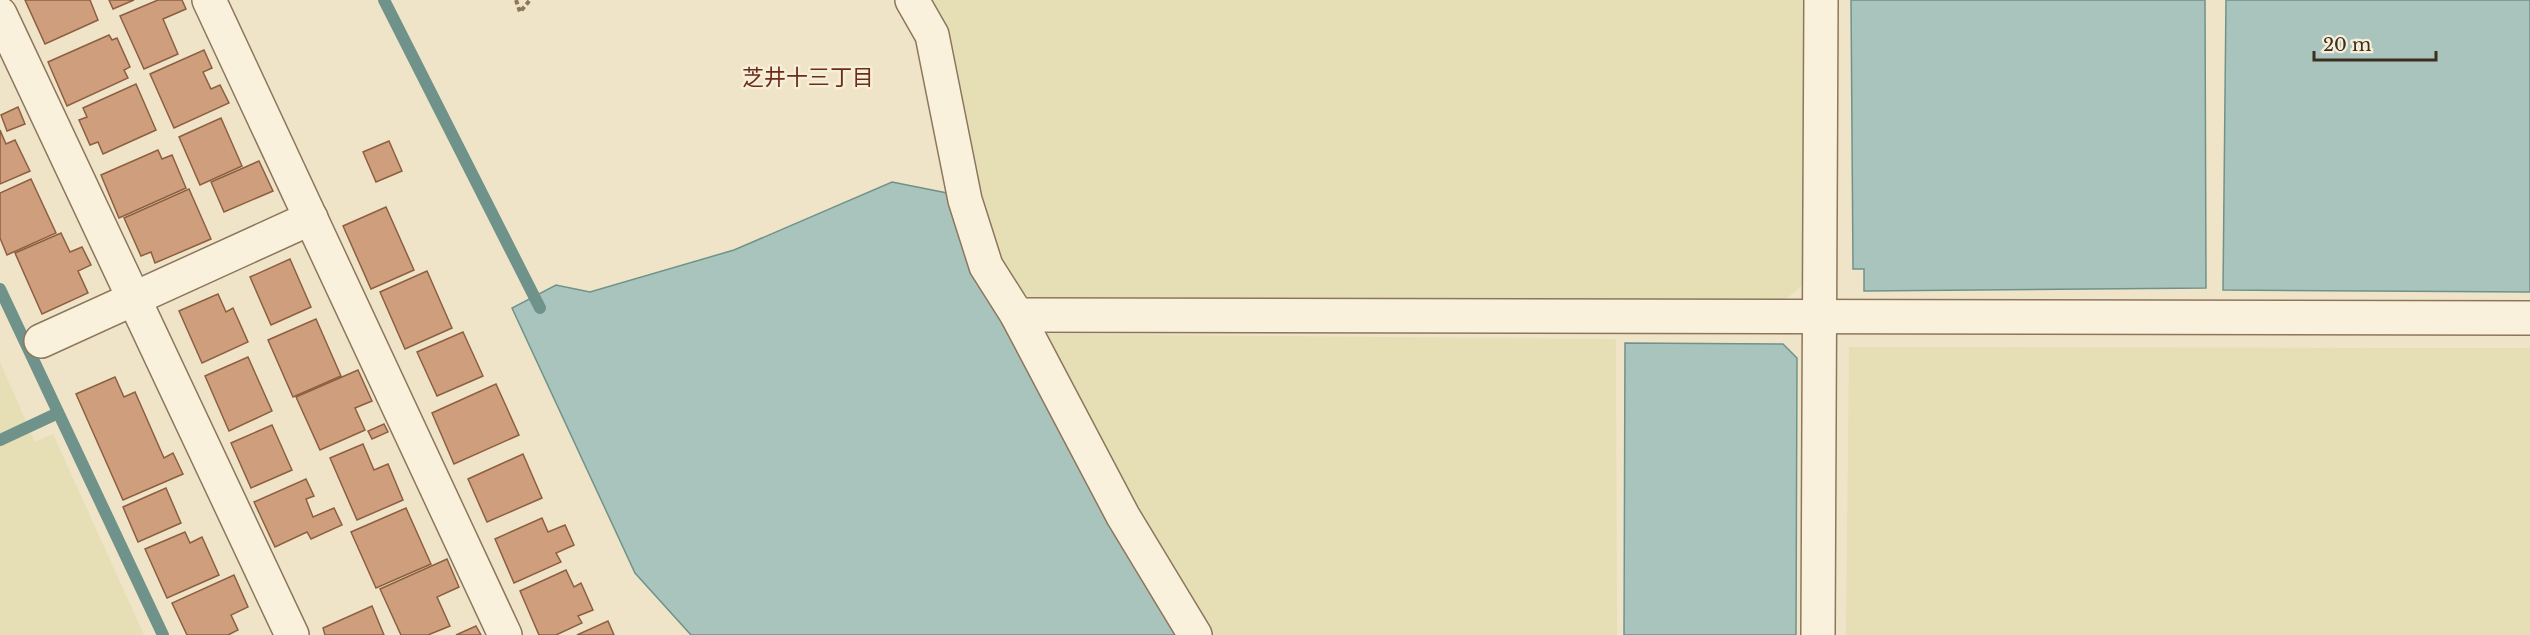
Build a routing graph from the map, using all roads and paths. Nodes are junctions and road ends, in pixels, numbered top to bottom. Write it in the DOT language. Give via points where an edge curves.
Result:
graph roads {
  1 [pos="209,0"];
  2 [pos="516,0"];
  3 [pos="530,0"];
  4 [pos="912,0"];
  5 [pos="1821,0"];
  6 [pos="0,14"];
  7 [pos="311,218"];
  8 [pos="133,298"];
  9 [pos="1017,315"];
  10 [pos="1819,317"];
  11 [pos="2530,318"];
  12 [pos="41,341"];
  13 [pos="292,635"];
  14 [pos="505,635"];
  15 [pos="1195,635"];
  16 [pos="1818,635"];
  1 -- 7 [label="street"];
  2 -- 3 [label="path" via="520,12"];
  4 -- 9 [label="street" via="932,35 965,200 986,266"];
  5 -- 10 [label="street"];
  6 -- 8 [label="street"];
  7 -- 8 [label="street"];
  7 -- 14 [label="street"];
  8 -- 12 [label="street"];
  8 -- 13 [label="street"];
  9 -- 10 [label="street"];
  9 -- 15 [label="street" via="1123,516"];
  10 -- 11 [label="street"];
  10 -- 16 [label="street"];
}
